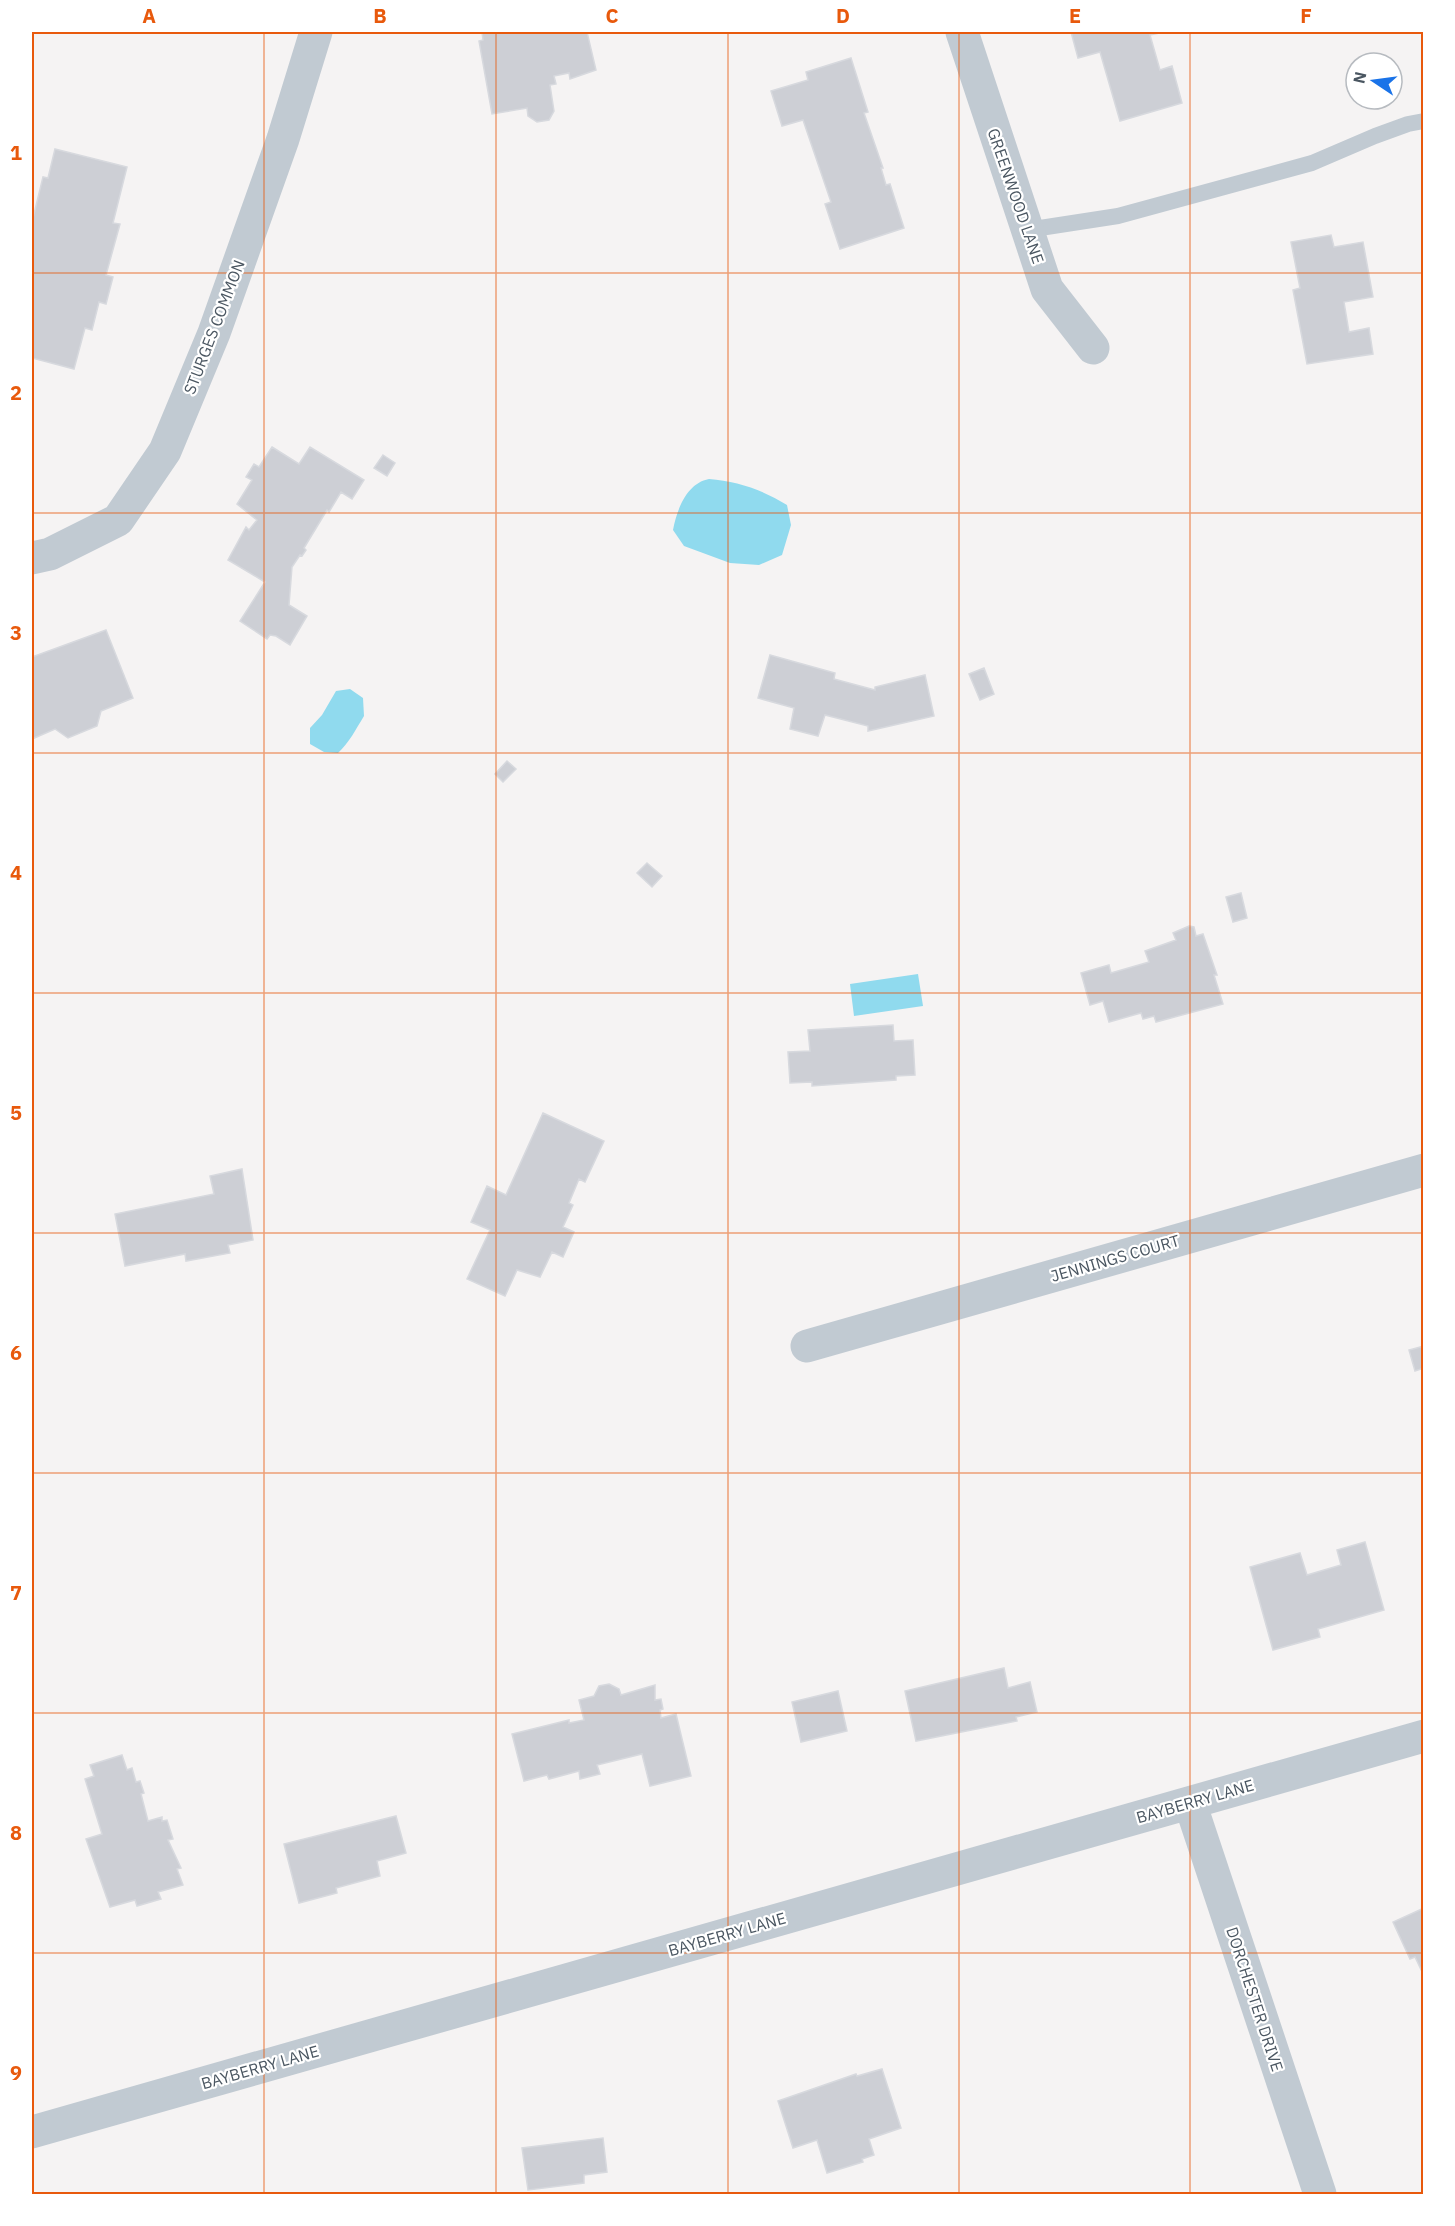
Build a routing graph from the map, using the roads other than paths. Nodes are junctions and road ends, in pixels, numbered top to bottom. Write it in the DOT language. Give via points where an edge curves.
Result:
graph roads {
  1 [pos="316,32"];
  2 [pos="962,32"];
  3 [pos="1424,121"];
  4 [pos="1027,230"];
  5 [pos="1093,348"];
  6 [pos="32,558"];
  7 [pos="1424,1170"];
  8 [pos="807,1346"];
  9 [pos="1424,1736"];
  10 [pos="1190,1803"];
  11 [pos="32,2132"];
  12 [pos="1320,2194"];
  1 -- 6 [label="street, STURGES COMMON" via="222,311 165,451 118,520 50,554"];
  2 -- 4 [label="street, GREENWOOD LANE"];
  3 -- 4 [label="lane" via="1408,123 1312,163 1119,216"];
  4 -- 5 [label="street, GREENWOOD LANE" via="1047,289"];
  7 -- 8 [label="street, JENNINGS COURT"];
  9 -- 10 [label="street, BAYBERRY LANE"];
  10 -- 11 [label="street, BAYBERRY LANE"];
  10 -- 12 [label="street, DORCHESTER DRIVE"];
}
